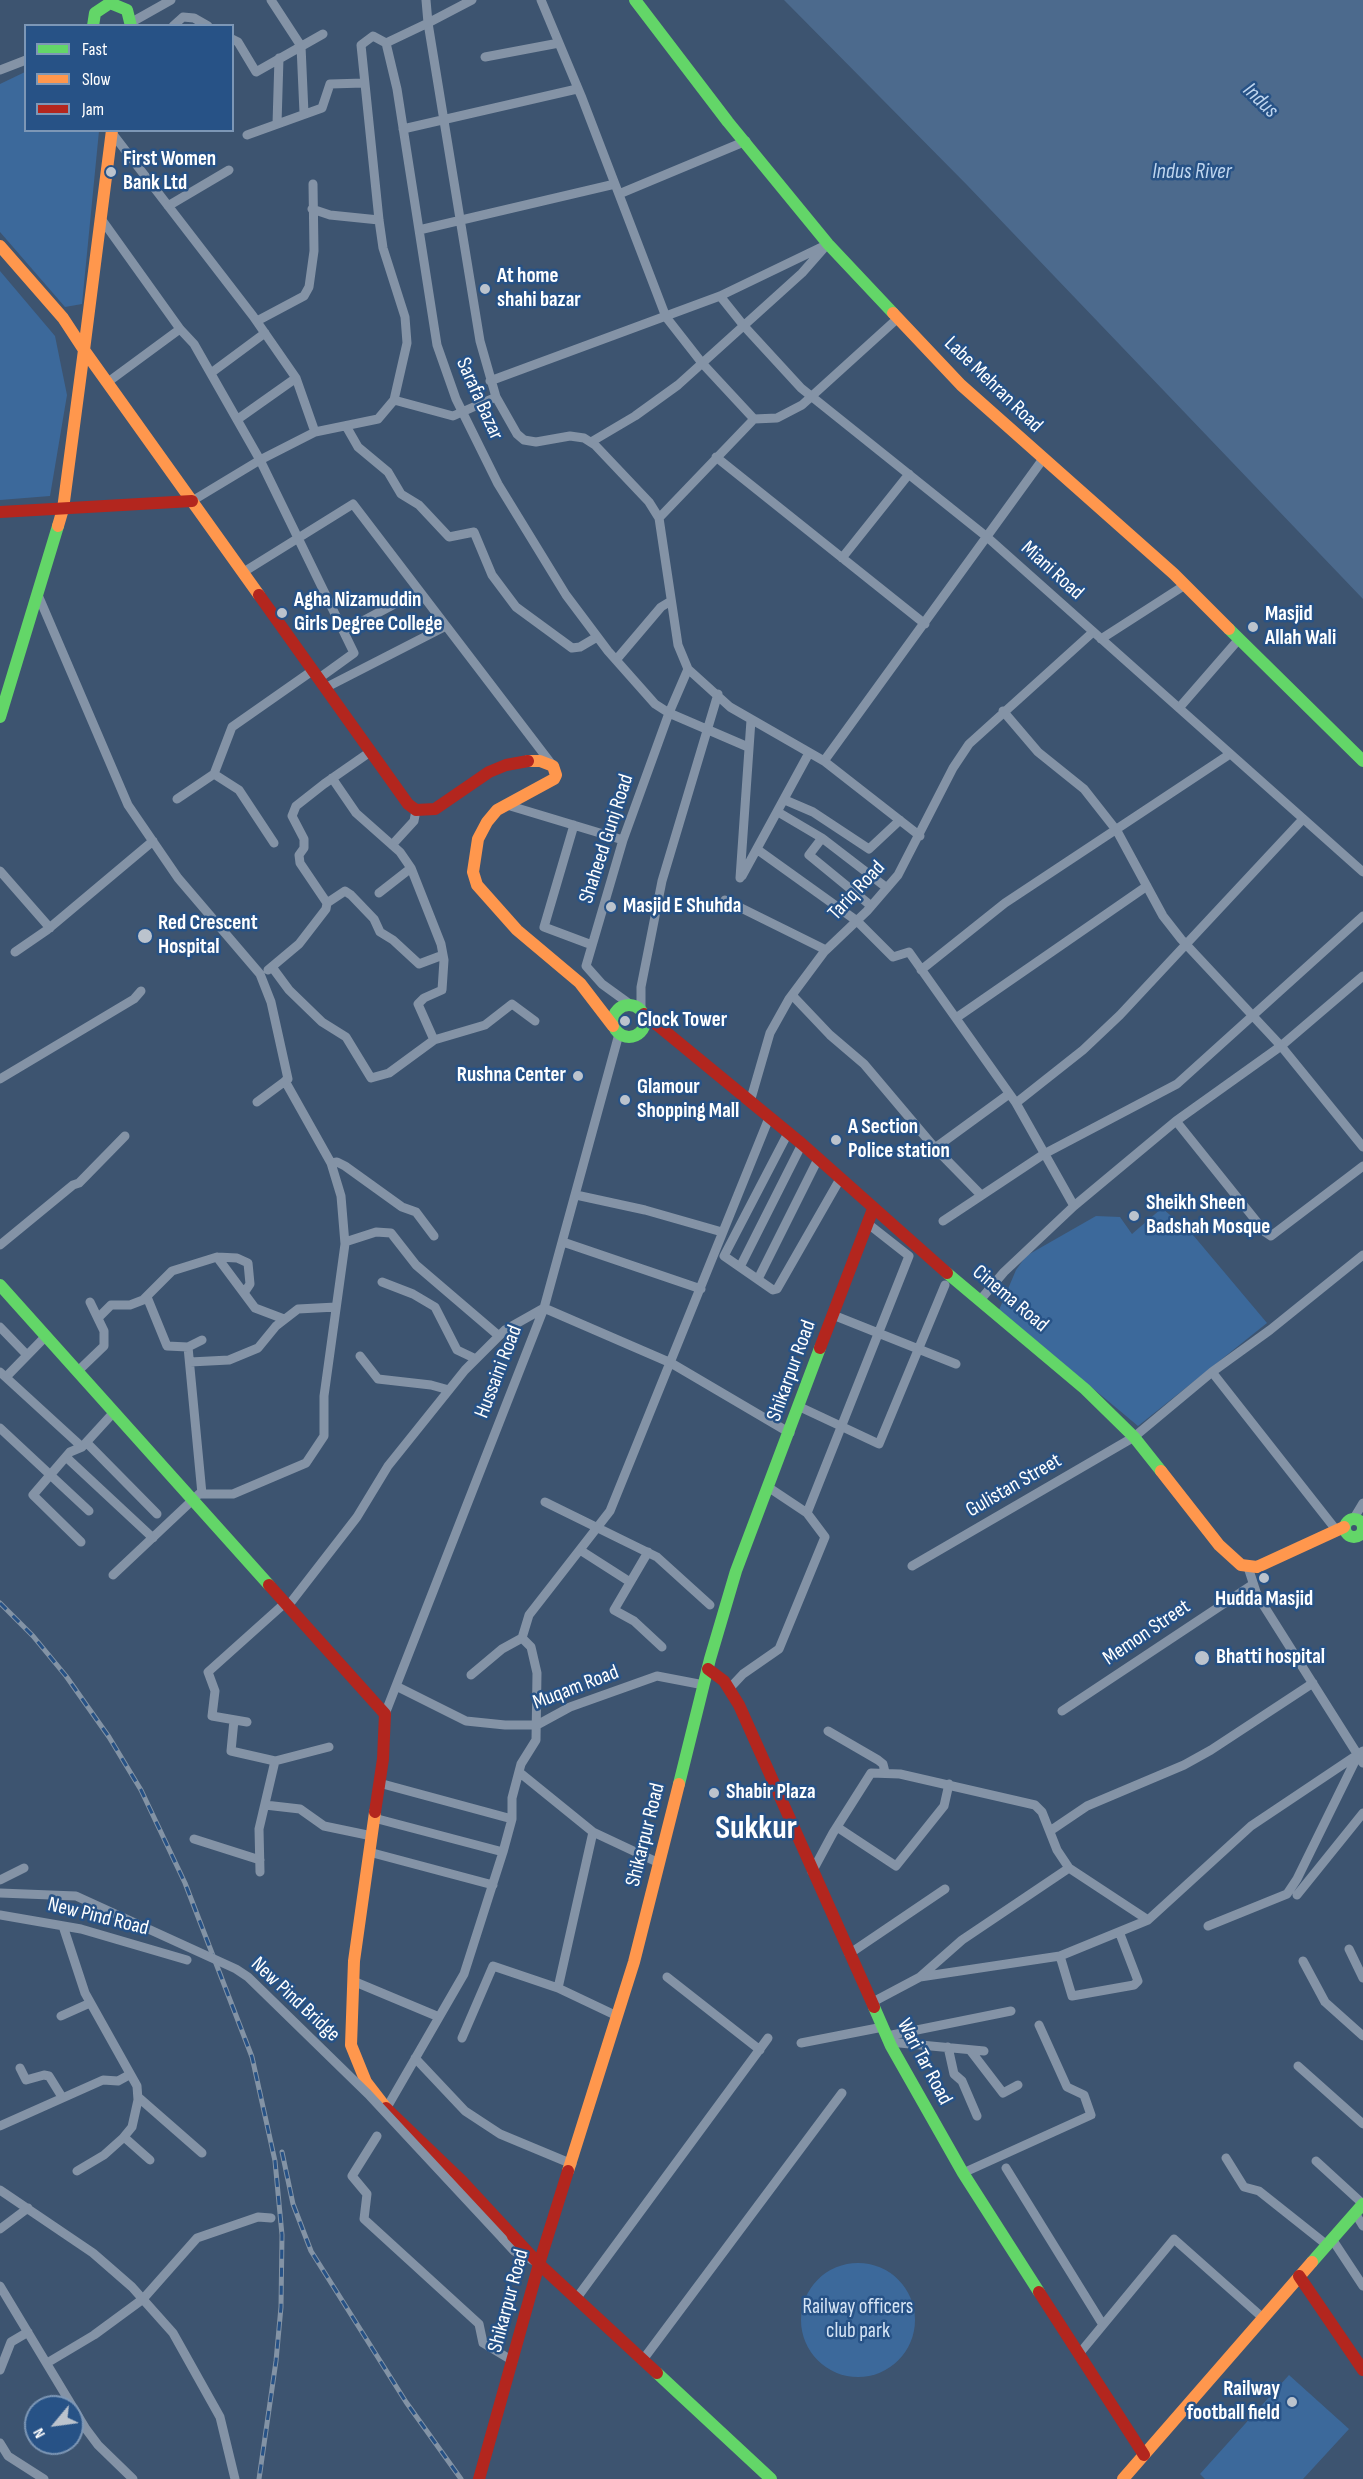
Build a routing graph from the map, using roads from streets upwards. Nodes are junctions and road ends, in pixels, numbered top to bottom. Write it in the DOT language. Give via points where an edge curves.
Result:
graph roads {
  1 [pos="171,0"];
  2 [pos="271,0"];
  3 [pos="426,0"];
  4 [pos="472,0"];
  5 [pos="541,0"];
  6 [pos="635,0"];
  7 [pos="110,2"];
  8 [pos="428,23"];
  9 [pos="93,24"];
  10 [pos="131,24"];
  11 [pos="175,24"];
  12 [pos="205,24"];
  13 [pos="323,34"];
  14 [pos="234,40"];
  15 [pos="387,43"];
  16 [pos="559,43"];
  17 [pos="301,46"];
  18 [pos="485,57"];
  19 [pos="279,58"];
  20 [pos="24,61"];
  21 [pos="0,70"];
  22 [pos="363,83"];
  23 [pos="577,89"];
  24 [pos="304,113"];
  25 [pos="444,121"];
  26 [pos="277,124"];
  27 [pos="403,129"];
  28 [pos="112,132"];
  29 [pos="248,135"];
  30 [pos="746,141"];
  31 [pos="229,170"];
  32 [pos="313,184"];
  33 [pos="617,189"];
  34 [pos="168,206"];
  35 [pos="312,209"];
  36 [pos="102,220"];
  37 [pos="379,220"];
  38 [pos="461,222"];
  39 [pos="419,230"];
  40 [pos="828,244"];
  41 [pos="0,246"];
  42 [pos="720,296"];
  43 [pos="666,317"];
  44 [pos="898,318"];
  45 [pos="256,321"];
  46 [pos="744,326"];
  47 [pos="180,329"];
  48 [pos="265,333"];
  49 [pos="84,350"];
  50 [pos="702,363"];
  51 [pos="211,373"];
  52 [pos="296,378"];
  53 [pos="490,381"];
  54 [pos="108,382"];
  55 [pos="496,397"];
  56 [pos="812,397"];
  57 [pos="393,400"];
  58 [pos="463,412"];
  59 [pos="237,419"];
  60 [pos="754,419"];
  61 [pos="346,426"];
  62 [pos="315,432"];
  63 [pos="591,442"];
  64 [pos="716,457"];
  65 [pos="1043,459"];
  66 [pos="260,460"];
  67 [pos="909,474"];
  68 [pos="192,501"];
  69 [pos="63,509"];
  70 [pos="0,512"];
  71 [pos="659,518"];
  72 [pos="987,537"];
  73 [pos="299,540"];
  74 [pos="842,558"];
  75 [pos="243,573"];
  76 [pos="1185,585"];
  77 [pos="419,591"];
  78 [pos="38,595"];
  79 [pos="671,602"];
  80 [pos="925,624"];
  81 [pos="446,626"];
  82 [pos="344,631"];
  83 [pos="1093,632"];
  84 [pos="597,637"];
  85 [pos="1101,639"];
  86 [pos="1239,639"];
  87 [pos="616,660"];
  88 [pos="688,669"];
  89 [pos="318,680"];
  90 [pos="718,694"];
  91 [pos="4,695"];
  92 [pos="1179,708"];
  93 [pos="1003,711"];
  94 [pos="669,713"];
  95 [pos="0,717"];
  96 [pos="751,720"];
  97 [pos="708,729"];
  98 [pos="748,747"];
  99 [pos="370,752"];
  100 [pos="809,753"];
  101 [pos="1230,754"];
  102 [pos="824,761"];
  103 [pos="1363,761"];
  104 [pos="553,766"];
  105 [pos="214,774"];
  106 [pos="332,778"];
  107 [pos="177,799"];
  108 [pos="785,800"];
  109 [pos="507,805"];
  110 [pos="416,810"];
  111 [pos="778,812"];
  112 [pos="1303,819"];
  113 [pos="900,820"];
  114 [pos="574,825"];
  115 [pos="1117,831"];
  116 [pos="920,836"];
  117 [pos="822,838"];
  118 [pos="623,840"];
  119 [pos="153,841"];
  120 [pos="274,843"];
  121 [pos="392,845"];
  122 [pos="758,850"];
  123 [pos="411,868"];
  124 [pos="0,871"];
  125 [pos="1363,872"];
  126 [pos="1147,886"];
  127 [pos="887,888"];
  128 [pos="380,893"];
  129 [pos="725,900"];
  130 [pos="327,903"];
  131 [pos="870,904"];
  132 [pos="1363,916"];
  133 [pos="857,921"];
  134 [pos="50,928"];
  135 [pos="592,945"];
  136 [pos="1187,945"];
  137 [pos="826,950"];
  138 [pos="15,952"];
  139 [pos="443,955"];
  140 [pos="586,966"];
  141 [pos="272,967"];
  142 [pos="921,970"];
  143 [pos="260,974"];
  144 [pos="1363,975"];
  145 [pos="580,983"];
  146 [pos="141,991"];
  147 [pos="792,995"];
  148 [pos="638,1009"];
  149 [pos="1254,1015"];
  150 [pos="956,1018"];
  151 [pos="535,1021"];
  152 [pos="616,1030"];
  153 [pos="434,1040"];
  154 [pos="1281,1046"];
  155 [pos="0,1079"];
  156 [pos="285,1081"];
  157 [pos="1009,1094"];
  158 [pos="257,1102"];
  159 [pos="750,1102"];
  160 [pos="1016,1103"];
  161 [pos="769,1118"];
  162 [pos="1176,1121"];
  163 [pos="788,1133"];
  164 [pos="125,1136"];
  165 [pos="802,1144"];
  166 [pos="1363,1147"];
  167 [pos="935,1148"];
  168 [pos="1044,1154"];
  169 [pos="818,1159"];
  170 [pos="331,1163"];
  171 [pos="1363,1166"];
  172 [pos="840,1179"];
  173 [pos="576,1195"];
  174 [pos="981,1196"];
  175 [pos="1074,1206"];
  176 [pos="873,1209"];
  177 [pos="943,1221"];
  178 [pos="867,1222"];
  179 [pos="722,1232"];
  180 [pos="434,1236"];
  181 [pos="345,1242"];
  182 [pos="563,1242"];
  183 [pos="0,1245"];
  184 [pos="1363,1255"];
  185 [pos="217,1257"];
  186 [pos="740,1267"];
  187 [pos="758,1279"];
  188 [pos="382,1282"];
  189 [pos="945,1285"];
  190 [pos="701,1289"];
  191 [pos="2,1292"];
  192 [pos="244,1293"];
  193 [pos="147,1297"];
  194 [pos="981,1299"];
  195 [pos="90,1302"];
  196 [pos="336,1307"];
  197 [pos="544,1308"];
  198 [pos="833,1315"];
  199 [pos="98,1318"];
  200 [pos="284,1319"];
  201 [pos="0,1327"];
  202 [pos="879,1333"];
  203 [pos="46,1336"];
  204 [pos="499,1336"];
  205 [pos="202,1340"];
  206 [pos="188,1347"];
  207 [pos="919,1349"];
  208 [pos="27,1355"];
  209 [pos="360,1356"];
  210 [pos="476,1359"];
  211 [pos="190,1362"];
  212 [pos="670,1363"];
  213 [pos="956,1364"];
  214 [pos="78,1371"];
  215 [pos="1212,1372"];
  216 [pos="2,1375"];
  217 [pos="449,1390"];
  218 [pos="800,1407"];
  219 [pos="114,1412"];
  220 [pos="0,1428"];
  221 [pos="841,1428"];
  222 [pos="790,1433"];
  223 [pos="1134,1437"];
  224 [pos="84,1445"];
  225 [pos="66,1457"];
  226 [pos="50,1475"];
  227 [pos="768,1487"];
  228 [pos="198,1498"];
  229 [pos="545,1502"];
  230 [pos="1363,1503"];
  231 [pos="89,1511"];
  232 [pos="807,1513"];
  233 [pos="157,1514"];
  234 [pos="1345,1525"];
  235 [pos="597,1528"];
  236 [pos="1361,1536"];
  237 [pos="153,1538"];
  238 [pos="81,1542"];
  239 [pos="580,1551"];
  240 [pos="648,1552"];
  241 [pos="912,1566"];
  242 [pos="1248,1567"];
  243 [pos="113,1575"];
  244 [pos="630,1582"];
  245 [pos="1252,1585"];
  246 [pos="287,1604"];
  247 [pos="710,1605"];
  248 [pos="522,1638"];
  249 [pos="662,1647"];
  250 [pos="708,1670"];
  251 [pos="471,1675"];
  252 [pos="1313,1683"];
  253 [pos="704,1685"];
  254 [pos="396,1686"];
  255 [pos="729,1689"];
  256 [pos="1062,1711"];
  257 [pos="385,1714"];
  258 [pos="234,1720"];
  259 [pos="246,1722"];
  260 [pos="537,1725"];
  261 [pos="828,1731"];
  262 [pos="329,1747"];
  263 [pos="1362,1756"];
  264 [pos="276,1761"];
  265 [pos="519,1772"];
  266 [pos="885,1772"];
  267 [pos="379,1783"];
  268 [pos="949,1784"];
  269 [pos="265,1805"];
  270 [pos="1363,1813"];
  271 [pos="374,1818"];
  272 [pos="512,1819"];
  273 [pos="837,1827"];
  274 [pos="593,1832"];
  275 [pos="1050,1832"];
  276 [pos="372,1836"];
  277 [pos="194,1839"];
  278 [pos="369,1852"];
  279 [pos="503,1852"];
  280 [pos="260,1860"];
  281 [pos="659,1863"];
  282 [pos="24,1868"];
  283 [pos="1068,1868"];
  284 [pos="260,1872"];
  285 [pos="812,1872"];
  286 [pos="0,1880"];
  287 [pos="494,1885"];
  288 [pos="945,1889"];
  289 [pos="0,1893"];
  290 [pos="1297,1895"];
  291 [pos="0,1915"];
  292 [pos="1148,1920"];
  293 [pos="63,1926"];
  294 [pos="1208,1926"];
  295 [pos="1120,1934"];
  296 [pos="1349,1948"];
  297 [pos="849,1954"];
  298 [pos="1060,1956"];
  299 [pos="187,1960"];
  300 [pos="1302,1961"];
  301 [pos="667,1977"];
  302 [pos="920,1977"];
  303 [pos="1363,1978"];
  304 [pos="353,1981"];
  305 [pos="558,1988"];
  306 [pos="871,2002"];
  307 [pos="90,2003"];
  308 [pos="1011,2011"];
  309 [pos="61,2016"];
  310 [pos="617,2016"];
  311 [pos="439,2017"];
  312 [pos="1040,2025"];
  313 [pos="886,2035"];
  314 [pos="1363,2036"];
  315 [pos="462,2038"];
  316 [pos="768,2038"];
  317 [pos="801,2043"];
  318 [pos="948,2047"];
  319 [pos="760,2050"];
  320 [pos="970,2050"];
  321 [pos="984,2051"];
  322 [pos="415,2058"];
  323 [pos="1298,2066"];
  324 [pos="20,2068"];
  325 [pos="129,2075"];
  326 [pos="1018,2085"];
  327 [pos="842,2093"];
  328 [pos="62,2097"];
  329 [pos="138,2097"];
  330 [pos="386,2109"];
  331 [pos="977,2116"];
  332 [pos="1363,2124"];
  333 [pos="0,2126"];
  334 [pos="377,2136"];
  335 [pos="124,2137"];
  336 [pos="202,2153"];
  337 [pos="1226,2158"];
  338 [pos="150,2160"];
  339 [pos="1316,2161"];
  340 [pos="572,2164"];
  341 [pos="1006,2168"];
  342 [pos="77,2171"];
  343 [pos="963,2173"];
  344 [pos="0,2190"];
  345 [pos="1360,2207"];
  346 [pos="28,2208"];
  347 [pos="271,2218"];
  348 [pos="1363,2226"];
  349 [pos="0,2229"];
  350 [pos="1329,2242"];
  351 [pos="538,2264"];
  352 [pos="1299,2276"];
  353 [pos="0,2286"];
  354 [pos="1363,2286"];
  355 [pos="143,2299"];
  356 [pos="576,2299"];
  357 [pos="1263,2318"];
  358 [pos="1103,2325"];
  359 [pos="28,2332"];
  360 [pos="1079,2354"];
  361 [pos="513,2361"];
  362 [pos="642,2361"];
  363 [pos="47,2363"];
  364 [pos="1362,2366"];
  365 [pos="0,2369"];
  366 [pos="0,2443"];
  367 [pos="1144,2456"];
  368 [pos="44,2479"];
  369 [pos="134,2479"];
  370 [pos="234,2479"];
  371 [pos="479,2479"];
  372 [pos="771,2479"];
  373 [pos="1123,2479"];
  1 -- 10 [label="street"];
  2 -- 17 [label="street"];
  3 -- 8 [label="street"];
  4 -- 8 [label="street"];
  5 -- 16 [label="street"];
  6 -- 30 [label="street, Labe Mehran Road"];
  7 -- 9 [label="street" via="95,13"];
  7 -- 10 [label="street" via="127,10"];
  8 -- 15 [label="street"];
  8 -- 25 [label="street"];
  11 -- 12 [label="street" via="183,16"];
  13 -- 17 [label="street"];
  14 -- 19 [label="street" via="256,72"];
  15 -- 22 [label="street" via="373,36 361,45"];
  15 -- 27 [label="street, Sarafa Bazar"];
  16 -- 18 [label="street"];
  16 -- 23 [label="street"];
  17 -- 19 [label="street"];
  17 -- 24 [label="street"];
  19 -- 26 [label="street"];
  20 -- 21 [label="street"];
  22 -- 24 [label="street" via="330,84 322,108"];
  22 -- 37 [label="street"];
  23 -- 25 [label="street"];
  23 -- 33 [label="street"];
  24 -- 26 [label="street"];
  25 -- 27 [label="street"];
  25 -- 38 [label="street"];
  26 -- 29 [label="street"];
  27 -- 39 [label="street, Sarafa Bazar"];
  28 -- 34 [label="street"];
  28 -- 36 [label="street"];
  30 -- 33 [label="street"];
  30 -- 40 [label="street, Labe Mehran Road"];
  31 -- 34 [label="street"];
  32 -- 35 [label="street"];
  33 -- 38 [label="street"];
  33 -- 43 [label="street"];
  34 -- 45 [label="street"];
  35 -- 37 [label="street" via="330,215"];
  35 -- 45 [label="street" via="314,251 309,288 304,296"];
  36 -- 47 [label="street"];
  36 -- 49 [label="street"];
  37 -- 57 [label="street" via="383,248 405,317 407,343"];
  38 -- 39 [label="street"];
  38 -- 53 [label="street" via="472,300"];
  39 -- 58 [label="street, Sarafa Bazar" via="437,345"];
  40 -- 42 [label="street"];
  40 -- 44 [label="street, Labe Mehran Road"];
  40 -- 46 [label="street"];
  41 -- 49 [label="street" via="63,318"];
  42 -- 43 [label="street"];
  42 -- 46 [label="street, Miani Road"];
  43 -- 50 [label="street"];
  43 -- 53 [label="street"];
  44 -- 56 [label="street"];
  44 -- 65 [label="street, Labe Mehran Road" via="961,385"];
  45 -- 48 [label="street"];
  46 -- 50 [label="street"];
  46 -- 56 [label="street, Miani Road"];
  47 -- 51 [label="street"];
  47 -- 54 [label="street"];
  48 -- 51 [label="street"];
  48 -- 52 [label="street"];
  49 -- 54 [label="street"];
  49 -- 69 [label="street"];
  50 -- 60 [label="street"];
  50 -- 63 [label="street" via="635,416"];
  51 -- 59 [label="street"];
  52 -- 59 [label="street"];
  52 -- 62 [label="street"];
  53 -- 55 [label="street"];
  54 -- 68 [label="street"];
  55 -- 58 [label="street"];
  55 -- 63 [label="street" via="524,440 536,442 570,436"];
  56 -- 60 [label="street" via="777,418"];
  56 -- 67 [label="street, Miani Road"];
  57 -- 58 [label="street" via="453,416"];
  57 -- 61 [label="street" via="378,419"];
  58 -- 84 [label="street, Sarafa Bazar" via="515,515"];
  59 -- 66 [label="street"];
  60 -- 64 [label="street"];
  61 -- 62 [label="street"];
  61 -- 84 [label="street" via="363,453 388,472 401,494 419,505 449,537 474,532 492,575 516,607 572,648"];
  62 -- 66 [label="street"];
  63 -- 71 [label="street" via="649,502"];
  64 -- 71 [label="street"];
  64 -- 74 [label="street"];
  65 -- 72 [label="street"];
  65 -- 76 [label="street, Labe Mehran Road"];
  66 -- 68 [label="street"];
  66 -- 73 [label="street"];
  67 -- 72 [label="street, Miani Road"];
  67 -- 74 [label="street"];
  68 -- 69 [label="street"];
  68 -- 75 [label="street"];
  69 -- 70 [label="street"];
  69 -- 78 [label="street"];
  71 -- 79 [label="street"];
  72 -- 80 [label="street"];
  72 -- 83 [label="street, Miani Road"];
  73 -- 75 [label="street"];
  73 -- 77 [label="street" via="353,504"];
  73 -- 82 [label="street"];
  74 -- 80 [label="street"];
  75 -- 89 [label="street"];
  76 -- 85 [label="street"];
  76 -- 86 [label="street, Labe Mehran Road"];
  77 -- 81 [label="street"];
  77 -- 82 [label="street"];
  78 -- 91 [label="street"];
  78 -- 119 [label="street" via="128,805"];
  79 -- 87 [label="street" via="661,607"];
  79 -- 88 [label="street" via="678,645"];
  80 -- 102 [label="street"];
  81 -- 89 [label="street"];
  81 -- 104 [label="street"];
  82 -- 89 [label="street" via="354,653"];
  83 -- 85 [label="street, Miani Road"];
  83 -- 93 [label="street, Tariq Road"];
  84 -- 87 [label="street, Sarafa Bazar"];
  85 -- 92 [label="street, Miani Road"];
  86 -- 92 [label="street"];
  86 -- 103 [label="street, Labe Mehran Road"];
  87 -- 94 [label="street, Sarafa Bazar" via="654,704"];
  88 -- 90 [label="street"];
  88 -- 94 [label="street, Shaheed Gunj Road"];
  89 -- 99 [label="street"];
  89 -- 105 [label="street" via="232,727"];
  90 -- 96 [label="street"];
  90 -- 97 [label="street"];
  91 -- 95 [label="street"];
  92 -- 101 [label="street, Miani Road"];
  93 -- 115 [label="street" via="1038,752 1083,789"];
  93 -- 116 [label="street, Tariq Road" via="969,744 953,768"];
  94 -- 97 [label="street, Sarafa Bazar"];
  94 -- 118 [label="street, Shaheed Gunj Road"];
  96 -- 98 [label="street"];
  96 -- 100 [label="street"];
  97 -- 98 [label="street, Sarafa Bazar"];
  97 -- 148 [label="street" via="662,881"];
  98 -- 122 [label="street" via="740,878"];
  99 -- 106 [label="street"];
  99 -- 110 [label="street"];
  100 -- 102 [label="street"];
  100 -- 108 [label="street"];
  101 -- 112 [label="street, Miani Road"];
  101 -- 115 [label="street"];
  102 -- 113 [label="street"];
  104 -- 109 [label="street" via="554,779"];
  104 -- 110 [label="street" via="540,761 506,765 489,772 435,809"];
  105 -- 107 [label="street"];
  105 -- 120 [label="street" via="239,790"];
  106 -- 121 [label="street" via="356,813"];
  106 -- 130 [label="street" via="296,806 292,816 304,838 300,863"];
  108 -- 111 [label="street"];
  108 -- 113 [label="street" via="813,812 869,849"];
  109 -- 114 [label="street"];
  109 -- 145 [label="street" via="497,810 478,839 474,854 477,885 517,930"];
  110 -- 121 [label="street" via="414,821"];
  111 -- 117 [label="street"];
  111 -- 122 [label="street"];
  112 -- 125 [label="street, Miani Road"];
  112 -- 136 [label="street"];
  113 -- 116 [label="street"];
  114 -- 118 [label="street"];
  114 -- 135 [label="street" via="544,927"];
  115 -- 126 [label="street"];
  115 -- 142 [label="street" via="1005,903"];
  116 -- 127 [label="street, Tariq Road"];
  117 -- 127 [label="street"];
  117 -- 131 [label="street" via="809,855"];
  118 -- 135 [label="street, Shaheed Gunj Road"];
  119 -- 134 [label="street"];
  119 -- 143 [label="street" via="178,878"];
  121 -- 123 [label="street"];
  122 -- 133 [label="street"];
  123 -- 128 [label="street"];
  123 -- 139 [label="street"];
  124 -- 134 [label="street"];
  126 -- 136 [label="street" via="1163,916"];
  126 -- 150 [label="street"];
  127 -- 131 [label="street, Tariq Road"];
  129 -- 137 [label="street"];
  130 -- 139 [label="street" via="345,891 374,919 380,932 419,964"];
  130 -- 141 [label="street" via="309,932"];
  131 -- 133 [label="street, Tariq Road"];
  132 -- 149 [label="street"];
  133 -- 137 [label="street, Tariq Road"];
  133 -- 142 [label="street" via="893,957 909,952"];
  134 -- 138 [label="street"];
  135 -- 140 [label="street, Shaheed Gunj Road"];
  136 -- 149 [label="street"];
  136 -- 160 [label="street" via="1083,1050"];
  137 -- 147 [label="street, Tariq Road"];
  139 -- 153 [label="street" via="442,990 418,1004"];
  140 -- 145 [label="street, Shaheed Gunj Road"];
  140 -- 148 [label="street" via="602,984"];
  141 -- 143 [label="street"];
  141 -- 153 [label="street" via="322,1022 346,1038 371,1078 389,1073"];
  142 -- 150 [label="street"];
  143 -- 156 [label="street" via="279,1033 288,1078"];
  144 -- 154 [label="street"];
  145 -- 152 [label="street"];
  146 -- 155 [label="street" via="134,999"];
  147 -- 159 [label="street, Tariq Road" via="770,1033"];
  147 -- 167 [label="street" via="864,1064"];
  148 -- 152 [label="street" via="616,1010"];
  148 -- 152 [label="street" via="645,1025 639,1034 629,1037"];
  148 -- 159 [label="street, Cinema Road"];
  149 -- 154 [label="street"];
  149 -- 168 [label="street" via="1177,1084"];
  150 -- 157 [label="street"];
  151 -- 153 [label="street" via="512,1004 484,1024"];
  152 -- 173 [label="street, Hussaini Road"];
  154 -- 162 [label="street"];
  154 -- 166 [label="street"];
  156 -- 158 [label="street"];
  156 -- 170 [label="street"];
  157 -- 160 [label="street"];
  157 -- 167 [label="street"];
  159 -- 161 [label="street, Cinema Road"];
  160 -- 168 [label="street"];
  161 -- 163 [label="street, Cinema Road"];
  161 -- 179 [label="street"];
  162 -- 171 [label="street" via="1271,1236"];
  162 -- 175 [label="street"];
  163 -- 165 [label="street, Cinema Road"];
  163 -- 186 [label="street" via="725,1253"];
  164 -- 183 [label="street" via="79,1183"];
  165 -- 169 [label="street, Cinema Road"];
  165 -- 186 [label="street"];
  167 -- 174 [label="street"];
  168 -- 174 [label="street"];
  168 -- 175 [label="street"];
  169 -- 172 [label="street, Cinema Road"];
  169 -- 187 [label="street"];
  170 -- 180 [label="street" via="345,1166 402,1208 416,1212"];
  170 -- 181 [label="street" via="341,1196"];
  172 -- 176 [label="street, Cinema Road"];
  172 -- 187 [label="street" via="780,1287 773,1290"];
  173 -- 179 [label="street"];
  173 -- 182 [label="street, Hussaini Road"];
  174 -- 177 [label="street"];
  175 -- 194 [label="street"];
  176 -- 178 [label="street, Shikarpur Road"];
  176 -- 194 [label="street, Cinema Road"];
  178 -- 198 [label="street, Shikarpur Road"];
  178 -- 202 [label="street" via="909,1256"];
  179 -- 190 [label="street"];
  181 -- 196 [label="street"];
  181 -- 204 [label="street" via="376,1232 391,1233 416,1265"];
  182 -- 190 [label="street"];
  182 -- 197 [label="street, Hussaini Road"];
  184 -- 215 [label="street, Gulistan Street"];
  185 -- 192 [label="street"];
  185 -- 192 [label="street" via="248,1263 250,1284"];
  185 -- 193 [label="street" via="172,1271"];
  186 -- 187 [label="street"];
  188 -- 210 [label="street" via="413,1293 435,1307 456,1350"];
  189 -- 207 [label="street"];
  190 -- 212 [label="street"];
  191 -- 203 [label="street"];
  192 -- 200 [label="street" via="255,1308"];
  193 -- 199 [label="street" via="130,1305 111,1305"];
  193 -- 206 [label="street" via="167,1346"];
  194 -- 223 [label="street, Cinema Road"];
  195 -- 199 [label="street"];
  196 -- 200 [label="street" via="298,1309"];
  196 -- 228 [label="street" via="324,1396 324,1436 306,1463 233,1494"];
  197 -- 204 [label="street"];
  197 -- 212 [label="street"];
  197 -- 254 [label="street, Hussaini Road"];
  198 -- 202 [label="street"];
  198 -- 218 [label="street, Shikarpur Road"];
  199 -- 214 [label="street" via="104,1331 104,1346"];
  200 -- 211 [label="street" via="252,1352 229,1360"];
  201 -- 208 [label="street"];
  202 -- 207 [label="street"];
  202 -- 221 [label="street"];
  203 -- 208 [label="street"];
  203 -- 214 [label="street"];
  204 -- 210 [label="street"];
  205 -- 206 [label="street"];
  206 -- 211 [label="street"];
  207 -- 213 [label="street"];
  207 -- 221 [label="street" via="879,1444"];
  208 -- 216 [label="street"];
  209 -- 217 [label="street" via="378,1379"];
  210 -- 217 [label="street"];
  211 -- 228 [label="street"];
  212 -- 222 [label="street"];
  212 -- 235 [label="street" via="628,1473"];
  214 -- 219 [label="street"];
  215 -- 223 [label="street, Gulistan Street"];
  215 -- 234 [label="street"];
  216 -- 224 [label="street"];
  217 -- 246 [label="street" via="388,1466 357,1517"];
  218 -- 221 [label="street"];
  218 -- 222 [label="street, Shikarpur Road"];
  219 -- 224 [label="street"];
  219 -- 228 [label="street"];
  220 -- 226 [label="street"];
  221 -- 232 [label="street"];
  222 -- 227 [label="street, Shikarpur Road"];
  223 -- 241 [label="street, Gulistan Street"];
  223 -- 242 [label="street, Cinema Road" via="1219,1545"];
  224 -- 225 [label="street"];
  224 -- 233 [label="street"];
  225 -- 226 [label="street"];
  225 -- 237 [label="street"];
  226 -- 231 [label="street"];
  226 -- 238 [label="street" via="33,1495"];
  227 -- 232 [label="street"];
  227 -- 250 [label="street, Shikarpur Road" via="736,1571"];
  228 -- 237 [label="street"];
  228 -- 246 [label="street"];
  229 -- 235 [label="street"];
  230 -- 234 [label="street"];
  232 -- 255 [label="street" via="825,1537 788,1628 778,1649"];
  234 -- 236 [label="street" via="1350,1536"];
  234 -- 242 [label="street" via="1282,1557"];
  235 -- 239 [label="street"];
  235 -- 240 [label="street"];
  237 -- 243 [label="street"];
  239 -- 244 [label="street"];
  239 -- 248 [label="street" via="529,1615"];
  240 -- 244 [label="street"];
  240 -- 247 [label="street"];
  242 -- 245 [label="street"];
  244 -- 249 [label="street" via="614,1610 634,1620"];
  245 -- 252 [label="street"];
  245 -- 256 [label="street, Memon Street"];
  246 -- 257 [label="street"];
  246 -- 258 [label="street" via="208,1672 215,1691 212,1716"];
  248 -- 251 [label="street"];
  248 -- 260 [label="street" via="531,1647 537,1673"];
  250 -- 253 [label="street, Shikarpur Road"];
  250 -- 255 [label="street, Wari Tar Road"];
  252 -- 263 [label="street"];
  252 -- 275 [label="street" via="1202,1755 1087,1806"];
  253 -- 260 [label="street, Muqam Road" via="657,1676 570,1707"];
  253 -- 281 [label="street, Shikarpur Road"];
  254 -- 257 [label="street, Hussaini Road"];
  254 -- 260 [label="street, Muqam Road" via="466,1721"];
  255 -- 285 [label="street, Wari Tar Road"];
  257 -- 267 [label="street"];
  258 -- 259 [label="street"];
  258 -- 264 [label="street" via="231,1751"];
  260 -- 265 [label="street" via="536,1740"];
  261 -- 266 [label="street" via="878,1760"];
  262 -- 264 [label="street"];
  263 -- 292 [label="street" via="1251,1826"];
  263 -- 294 [label="street" via="1287,1894"];
  264 -- 269 [label="street"];
  265 -- 272 [label="street" via="512,1798"];
  265 -- 274 [label="street"];
  266 -- 268 [label="street"];
  266 -- 273 [label="street" via="872,1773"];
  267 -- 271 [label="street"];
  267 -- 272 [label="street"];
  268 -- 273 [label="street" via="944,1806 896,1866"];
  268 -- 275 [label="street" via="1035,1805"];
  269 -- 276 [label="street" via="300,1809 324,1826"];
  269 -- 280 [label="street"];
  270 -- 290 [label="street"];
  271 -- 276 [label="street"];
  271 -- 279 [label="street"];
  272 -- 279 [label="street"];
  273 -- 285 [label="street"];
  274 -- 281 [label="street"];
  274 -- 305 [label="street"];
  275 -- 283 [label="street"];
  276 -- 278 [label="street"];
  277 -- 280 [label="street"];
  278 -- 287 [label="street"];
  278 -- 304 [label="street"];
  279 -- 287 [label="street"];
  280 -- 284 [label="street"];
  281 -- 310 [label="street, Shikarpur Road"];
  282 -- 286 [label="street"];
  283 -- 292 [label="street"];
  283 -- 302 [label="street" via="962,1940"];
  285 -- 297 [label="street, Wari Tar Road"];
  287 -- 311 [label="street" via="464,1974"];
  288 -- 297 [label="street"];
  289 -- 351 [label="street, New Pind Bridge, bridge" via="76,1896 242,1973 368,2094 514,2251"];
  291 -- 293 [label="street, New Pind Road"];
  292 -- 295 [label="street"];
  293 -- 299 [label="street, New Pind Road"];
  293 -- 307 [label="street"];
  295 -- 298 [label="street"];
  295 -- 298 [label="street" via="1137,1981 1134,1985 1072,1996"];
  296 -- 303 [label="street"];
  297 -- 306 [label="street, Wari Tar Road"];
  298 -- 302 [label="street"];
  300 -- 314 [label="street" via="1325,2002"];
  301 -- 319 [label="street"];
  302 -- 306 [label="street"];
  304 -- 311 [label="street"];
  304 -- 330 [label="street" via="351,2045 366,2082"];
  305 -- 310 [label="street"];
  305 -- 315 [label="street" via="493,1966"];
  306 -- 313 [label="street, Wari Tar Road"];
  307 -- 309 [label="street"];
  307 -- 325 [label="street"];
  308 -- 313 [label="street"];
  310 -- 340 [label="street, Shikarpur Road"];
  311 -- 322 [label="street"];
  312 -- 343 [label="street" via="1067,2087 1084,2096 1091,2115"];
  313 -- 317 [label="street"];
  313 -- 318 [label="street"];
  313 -- 343 [label="street, Wari Tar Road"];
  316 -- 319 [label="street"];
  318 -- 320 [label="street"];
  318 -- 331 [label="street" via="954,2074 962,2081"];
  319 -- 356 [label="street"];
  320 -- 321 [label="street"];
  320 -- 326 [label="street" via="1003,2093"];
  322 -- 330 [label="street"];
  322 -- 340 [label="street" via="465,2111 500,2134"];
  323 -- 332 [label="street"];
  324 -- 328 [label="street" via="26,2080 49,2076"];
  325 -- 328 [label="street" via="118,2081 103,2080"];
  325 -- 329 [label="street" via="137,2086"];
  327 -- 362 [label="street"];
  328 -- 333 [label="street"];
  329 -- 335 [label="street" via="132,2127"];
  329 -- 336 [label="street"];
  330 -- 351 [label="street" via="462,2181"];
  334 -- 361 [label="street" via="352,2176 367,2194 364,2219 479,2324 483,2343"];
  335 -- 338 [label="street"];
  335 -- 342 [label="street"];
  337 -- 350 [label="street" via="1244,2187 1259,2191"];
  339 -- 345 [label="street"];
  340 -- 351 [label="street, Shikarpur Road"];
  341 -- 358 [label="street"];
  343 -- 360 [label="street, Wari Tar Road"];
  344 -- 346 [label="street"];
  345 -- 348 [label="street"];
  345 -- 350 [label="street"];
  346 -- 349 [label="street"];
  346 -- 355 [label="street" via="93,2253"];
  347 -- 355 [label="street" via="258,2217 198,2238"];
  350 -- 352 [label="street"];
  350 -- 354 [label="street"];
  351 -- 356 [label="street"];
  351 -- 361 [label="street, Shikarpur Road"];
  352 -- 357 [label="street"];
  352 -- 364 [label="street"];
  353 -- 359 [label="street"];
  355 -- 363 [label="street"];
  355 -- 370 [label="street" via="173,2333 220,2417"];
  356 -- 362 [label="street"];
  357 -- 358 [label="street" via="1174,2239"];
  357 -- 367 [label="street"];
  358 -- 360 [label="street"];
  359 -- 363 [label="street"];
  359 -- 365 [label="street" via="11,2342"];
  360 -- 367 [label="street, Wari Tar Road"];
  361 -- 371 [label="street, Shikarpur Road"];
  362 -- 372 [label="street"];
  363 -- 369 [label="street" via="98,2445"];
  366 -- 368 [label="street" via="8,2456"];
  367 -- 373 [label="street"];
}
